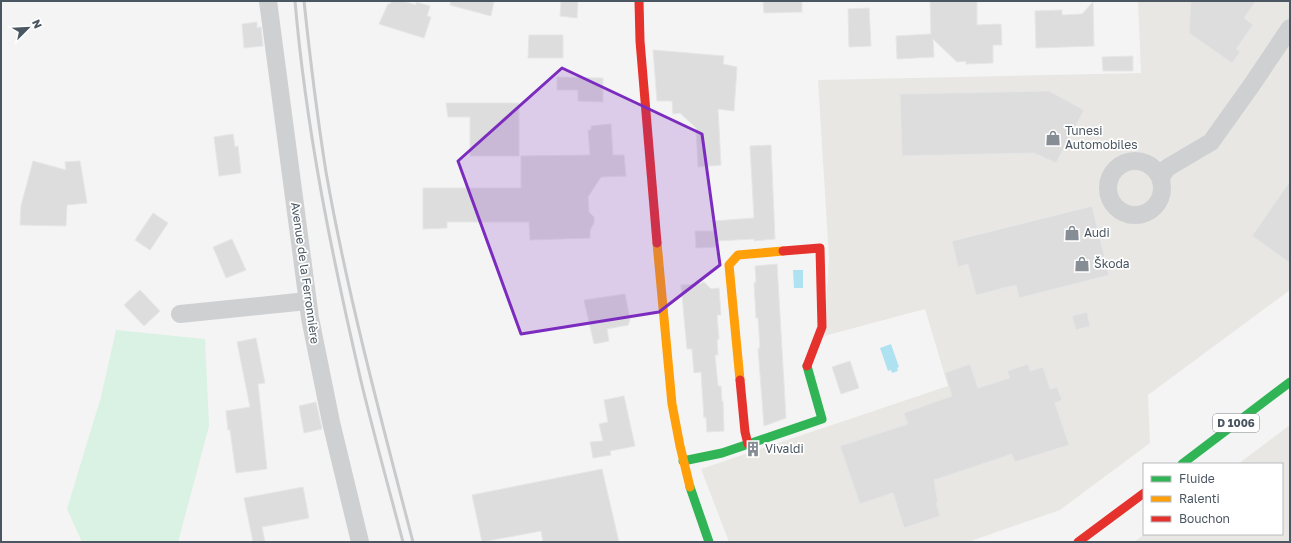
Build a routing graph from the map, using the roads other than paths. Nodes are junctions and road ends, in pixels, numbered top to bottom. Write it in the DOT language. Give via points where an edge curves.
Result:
graph roads {
  1 [pos="268,1"];
  2 [pos="639,1"];
  3 [pos="1290,28"];
  4 [pos="1160,177"];
  5 [pos="307,301"];
  6 [pos="180,314"];
  7 [pos="1290,382"];
  8 [pos="748,444"];
  9 [pos="683,461"];
  10 [pos="1183,463"];
  11 [pos="1143,494"];
  12 [pos="360,542"];
  13 [pos="710,542"];
  14 [pos="1078,542"];
  1 -- 5 [label="street, Avenue de la Ferronnière"];
  2 -- 9 [label="main road" via="646,118 672,404"];
  3 -- 4 [label="street" via="1210,142 1167,168"];
  5 -- 6 [label="street"];
  5 -- 12 [label="street, Avenue de la Ferronnière" via="331,422"];
  7 -- 10 [label="main road, D 1006"];
  8 -- 8 [label="main road" via="822,419 807,367 822,327 820,248 738,255 729,264"];
  8 -- 9 [label="main road" via="722,453"];
  9 -- 13 [label="main road"];
  11 -- 14 [label="main road"];
}
